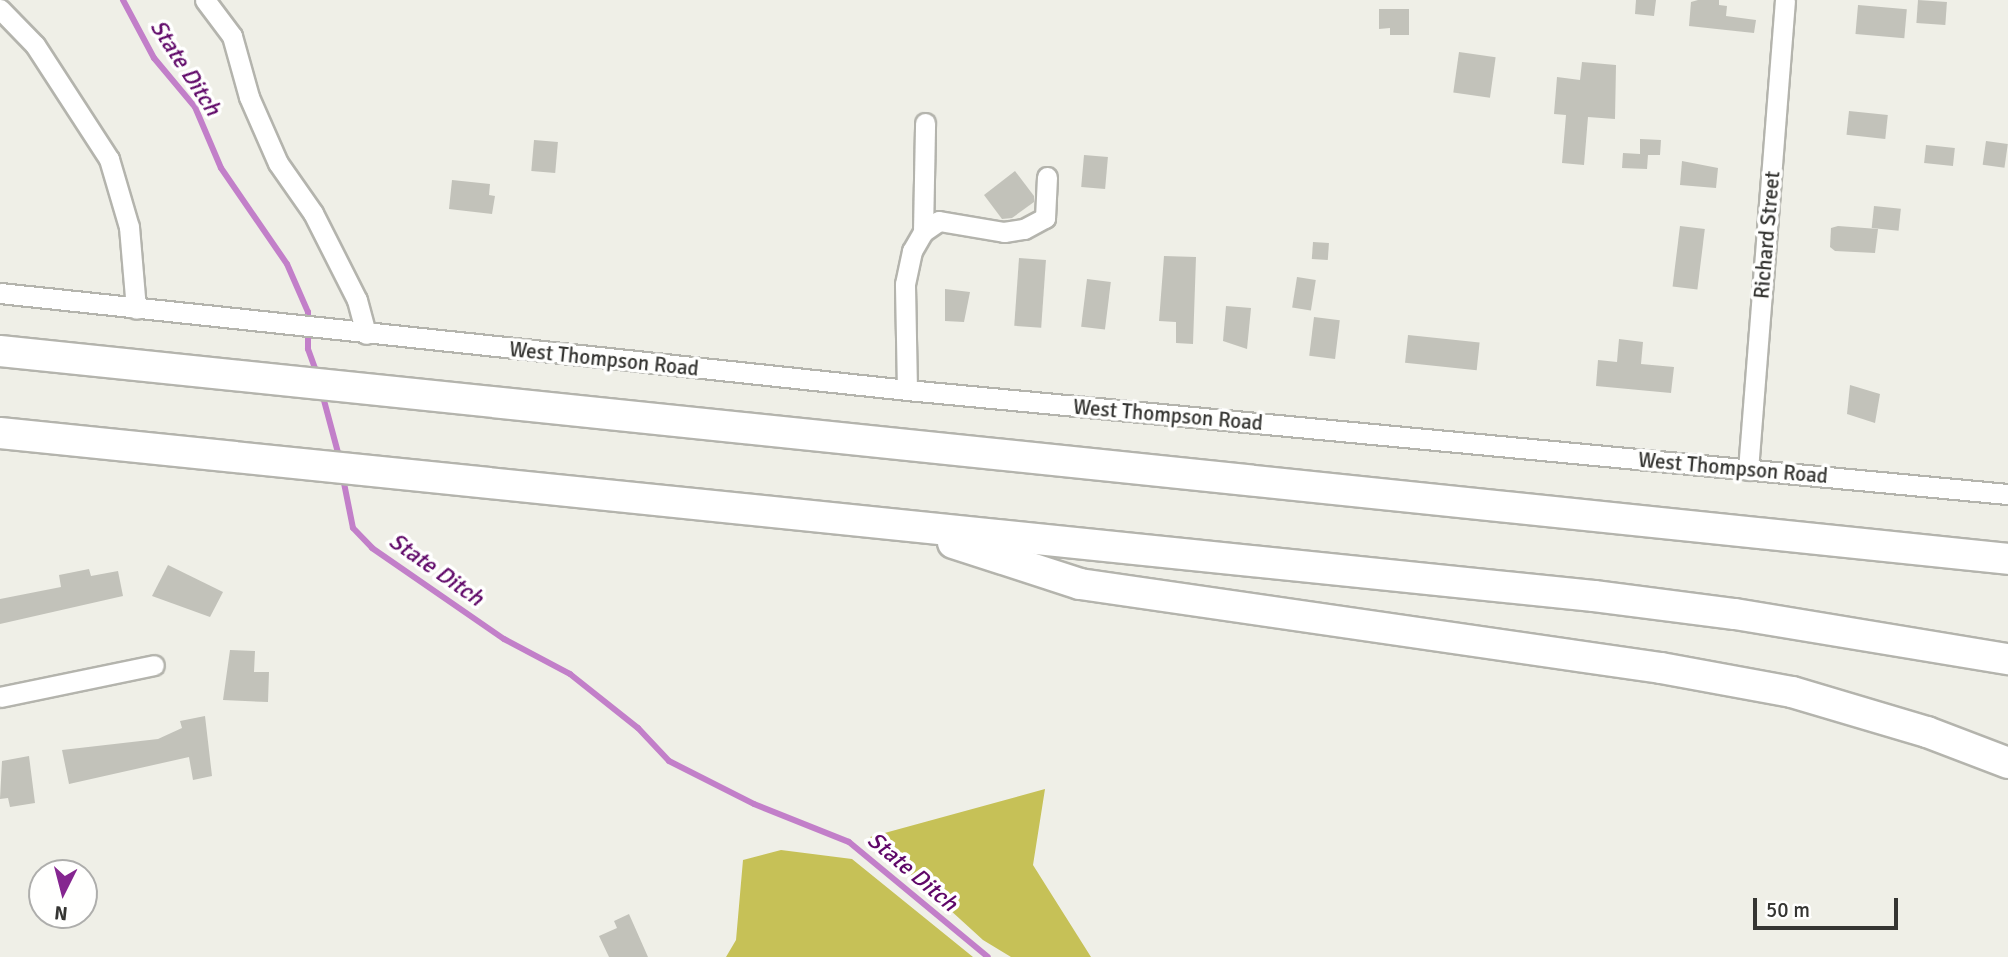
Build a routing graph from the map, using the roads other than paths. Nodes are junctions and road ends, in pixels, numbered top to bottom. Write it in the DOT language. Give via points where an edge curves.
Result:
graph roads {
  1 [pos="205,0"];
  2 [pos="1785,0"];
  3 [pos="0,9"];
  4 [pos="925,123"];
  5 [pos="1047,177"];
  6 [pos="923,232"];
  7 [pos="0,293"];
  8 [pos="136,309"];
  9 [pos="366,334"];
  10 [pos="0,351"];
  11 [pos="907,390"];
  12 [pos="0,433"];
  13 [pos="1748,470"];
  14 [pos="2008,494"];
  15 [pos="893,524"];
  16 [pos="2008,559"];
  17 [pos="2008,659"];
  18 [pos="154,665"];
  19 [pos="0,697"];
  20 [pos="2008,763"];
  1 -- 9 [label="street" via="232,36 248,97 278,163 313,213 357,300"];
  2 -- 13 [label="street, Richard Street"];
  3 -- 8 [label="street" via="35,45 109,159 129,227"];
  4 -- 6 [label="street"];
  5 -- 6 [label="street" via="1045,218 1024,229 1004,232 939,221"];
  6 -- 11 [label="street" via="912,251 905,284"];
  7 -- 8 [label="street, West Thompson Road"];
  8 -- 9 [label="street, West Thompson Road"];
  9 -- 11 [label="street, West Thompson Road"];
  10 -- 16 [label="highway"];
  11 -- 13 [label="street, West Thompson Road"];
  12 -- 15 [label="highway"];
  13 -- 14 [label="street, West Thompson Road"];
  15 -- 17 [label="highway" via="1594,596"];
  15 -- 20 [label="highway" via="1080,584 1661,668 1792,692 1927,732"];
  18 -- 19 [label="street"];
}
